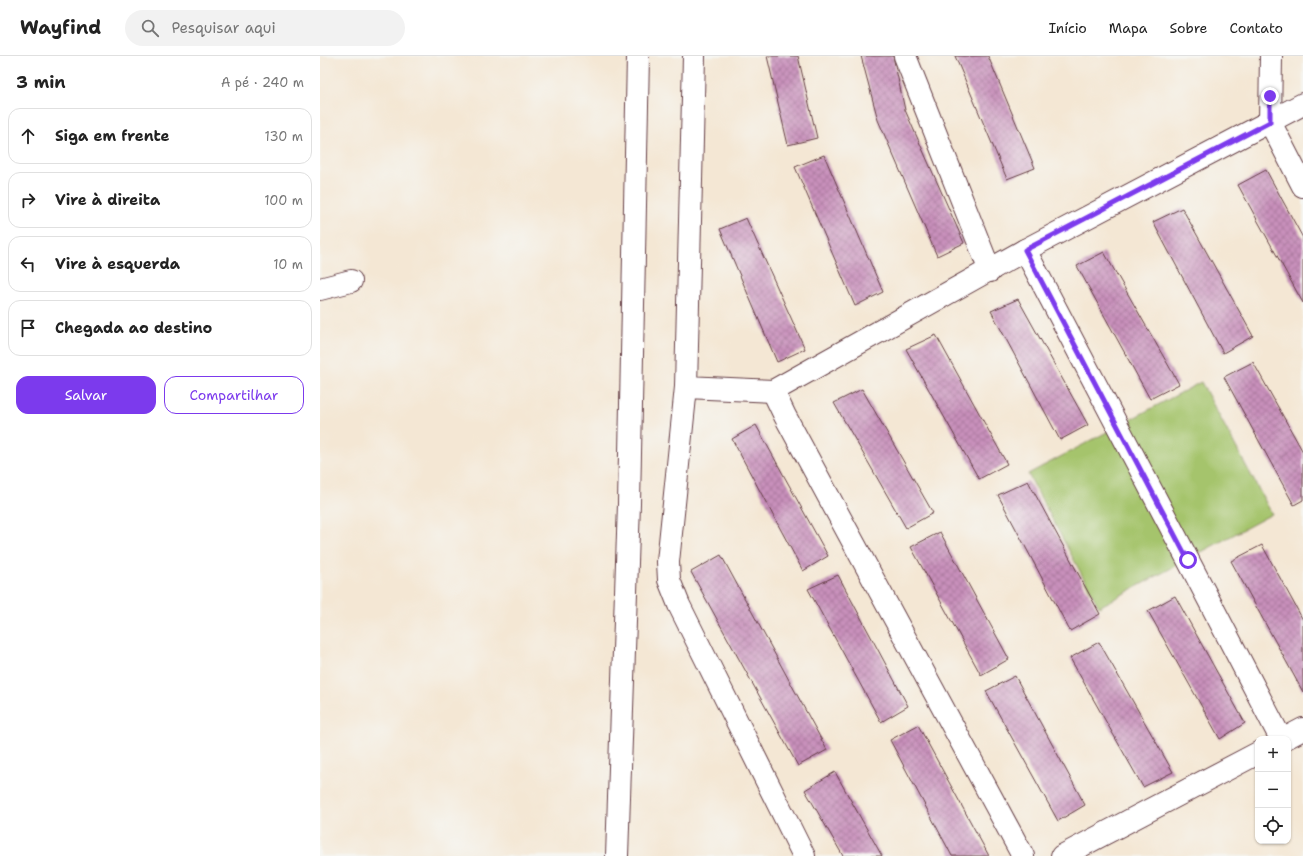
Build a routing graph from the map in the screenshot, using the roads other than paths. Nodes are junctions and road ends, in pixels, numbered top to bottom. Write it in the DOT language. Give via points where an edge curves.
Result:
graph roads {
  1 [pos="638,56"];
  2 [pos="694,56"];
  3 [pos="905,56"];
  4 [pos="1271,56"];
  5 [pos="1303,104"];
  6 [pos="1270,122"];
  7 [pos="1303,186"];
  8 [pos="1025,250"];
  9 [pos="990,271"];
  10 [pos="351,282"];
  11 [pos="320,290"];
  12 [pos="686,387"];
  13 [pos="773,391"];
  14 [pos="1303,729"];
  15 [pos="1279,736"];
  16 [pos="1290,736"];
  17 [pos="1255,755"];
  18 [pos="617,856"];
  19 [pos="804,856"];
  20 [pos="1023,856"];
  21 [pos="1062,856"];
  1 -- 18 [label="street" via="629,504"];
  2 -- 12 [label="street"];
  3 -- 9 [label="street"];
  4 -- 6 [label="street"];
  5 -- 6 [label="street"];
  6 -- 7 [label="street"];
  6 -- 8 [label="street"];
  8 -- 9 [label="street"];
  8 -- 15 [label="street"];
  9 -- 13 [label="street"];
  10 -- 11 [label="street"];
  12 -- 13 [label="street"];
  12 -- 19 [label="street" via="668,562 669,580 679,605"];
  13 -- 20 [label="street" via="784,416"];
  14 -- 16 [label="street"];
  17 -- 21 [label="street"];
}
